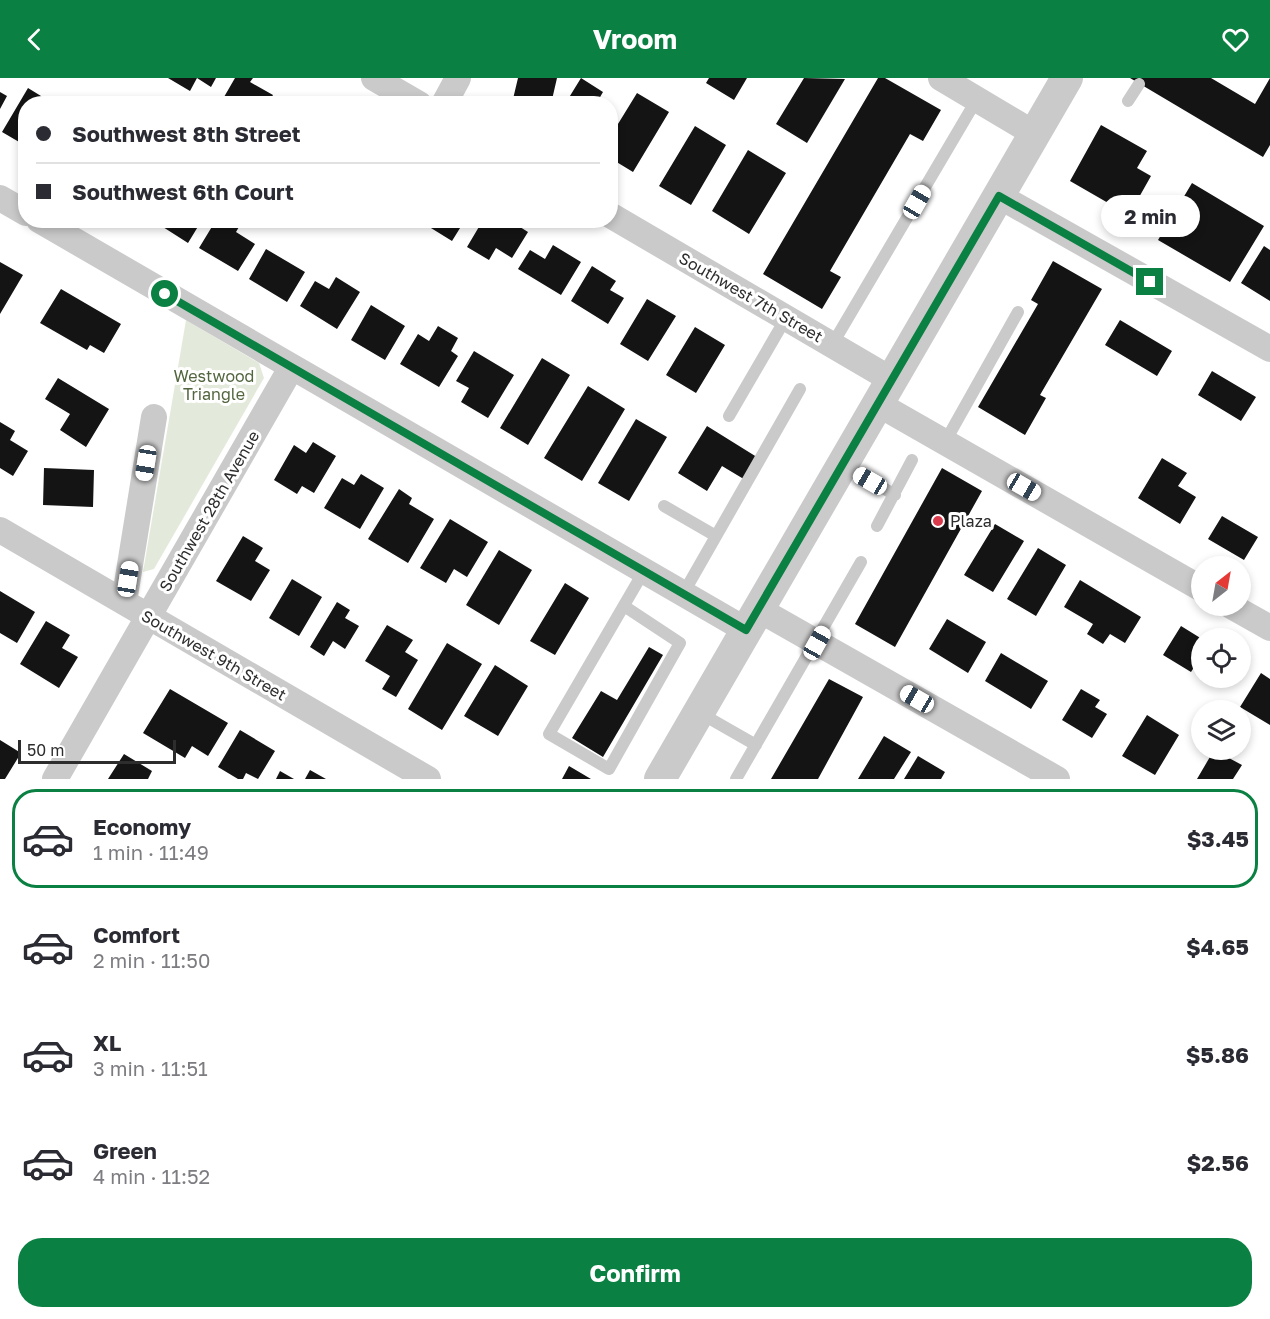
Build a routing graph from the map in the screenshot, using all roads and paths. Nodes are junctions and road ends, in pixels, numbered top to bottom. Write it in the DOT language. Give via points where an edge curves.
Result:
graph roads {
  1 [pos="374,78"];
  2 [pos="458,78"];
  3 [pos="941,78"];
  4 [pos="1067,78"];
  5 [pos="1139,84"];
  6 [pos="405,96"];
  7 [pos="448,96"];
  8 [pos="977,99"];
  9 [pos="1128,102"];
  10 [pos="1035,134"];
  11 [pos="999,196"];
  12 [pos="0,198"];
  13 [pos="18,208"];
  14 [pos="618,220"];
  15 [pos="53,228"];
  16 [pos="1017,312"];
  17 [pos="786,318"];
  18 [pos="832,345"];
  19 [pos="1270,349"];
  20 [pos="291,368"];
  21 [pos="800,389"];
  22 [pos="885,392"];
  23 [pos="729,416"];
  24 [pos="154,417"];
  25 [pos="945,442"];
  26 [pos="912,460"];
  27 [pos="843,465"];
  28 [pos="895,495"];
  29 [pos="664,506"];
  30 [pos="877,526"];
  31 [pos="0,530"];
  32 [pos="716,536"];
  33 [pos="861,562"];
  34 [pos="644,572"];
  35 [pos="1191,583"];
  36 [pos="683,594"];
  37 [pos="124,602"];
  38 [pos="624,606"];
  39 [pos="148,616"];
  40 [pos="1249,616"];
  41 [pos="752,620"];
  42 [pos="1270,628"];
  43 [pos="817,643"];
  44 [pos="699,712"];
  45 [pos="756,745"];
  46 [pos="55,779"];
  47 [pos="428,779"];
  48 [pos="660,779"];
  49 [pos="736,779"];
  50 [pos="1057,779"];
  1 -- 6 [label="street"];
  2 -- 7 [label="street"];
  3 -- 8 [label="street"];
  4 -- 10 [label="street"];
  5 -- 9 [label="lane"];
  8 -- 10 [label="street"];
  8 -- 18 [label="lane"];
  10 -- 11 [label="street"];
  11 -- 19 [label="street"];
  11 -- 22 [label="street"];
  12 -- 13 [label="street"];
  14 -- 17 [label="street, Southwest 7th Street"];
  15 -- 20 [label="street"];
  16 -- 25 [label="lane"];
  17 -- 18 [label="street, Southwest 7th Street"];
  17 -- 23 [label="lane"];
  18 -- 22 [label="street, Southwest 7th Street"];
  20 -- 34 [label="street"];
  20 -- 39 [label="street, Southwest 28th Avenue"];
  21 -- 32 [label="lane"];
  22 -- 25 [label="street, Southwest 7th Street"];
  22 -- 27 [label="street"];
  24 -- 37 [label="street"];
  25 -- 35 [label="street, Southwest 7th Street"];
  26 -- 28 [label="lane"];
  27 -- 28 [label="lane"];
  27 -- 41 [label="street"];
  28 -- 30 [label="lane"];
  29 -- 32 [label="lane"];
  31 -- 37 [label="street, Southwest 9th Street"];
  32 -- 36 [label="lane"];
  33 -- 43 [label="lane"];
  34 -- 36 [label="street"];
  34 -- 38 [label="lane"];
  36 -- 41 [label="street"];
  37 -- 39 [label="street, Southwest 9th Street"];
  38 -- 38 [label="lane" via="549,734 609,769 680,643"];
  39 -- 46 [label="street, Southwest 28th Avenue"];
  39 -- 47 [label="street, Southwest 9th Street"];
  40 -- 42 [label="street"];
  41 -- 43 [label="street"];
  41 -- 44 [label="street"];
  43 -- 45 [label="lane"];
  43 -- 50 [label="street"];
  44 -- 45 [label="lane"];
  44 -- 48 [label="street"];
  45 -- 49 [label="lane"];
}
